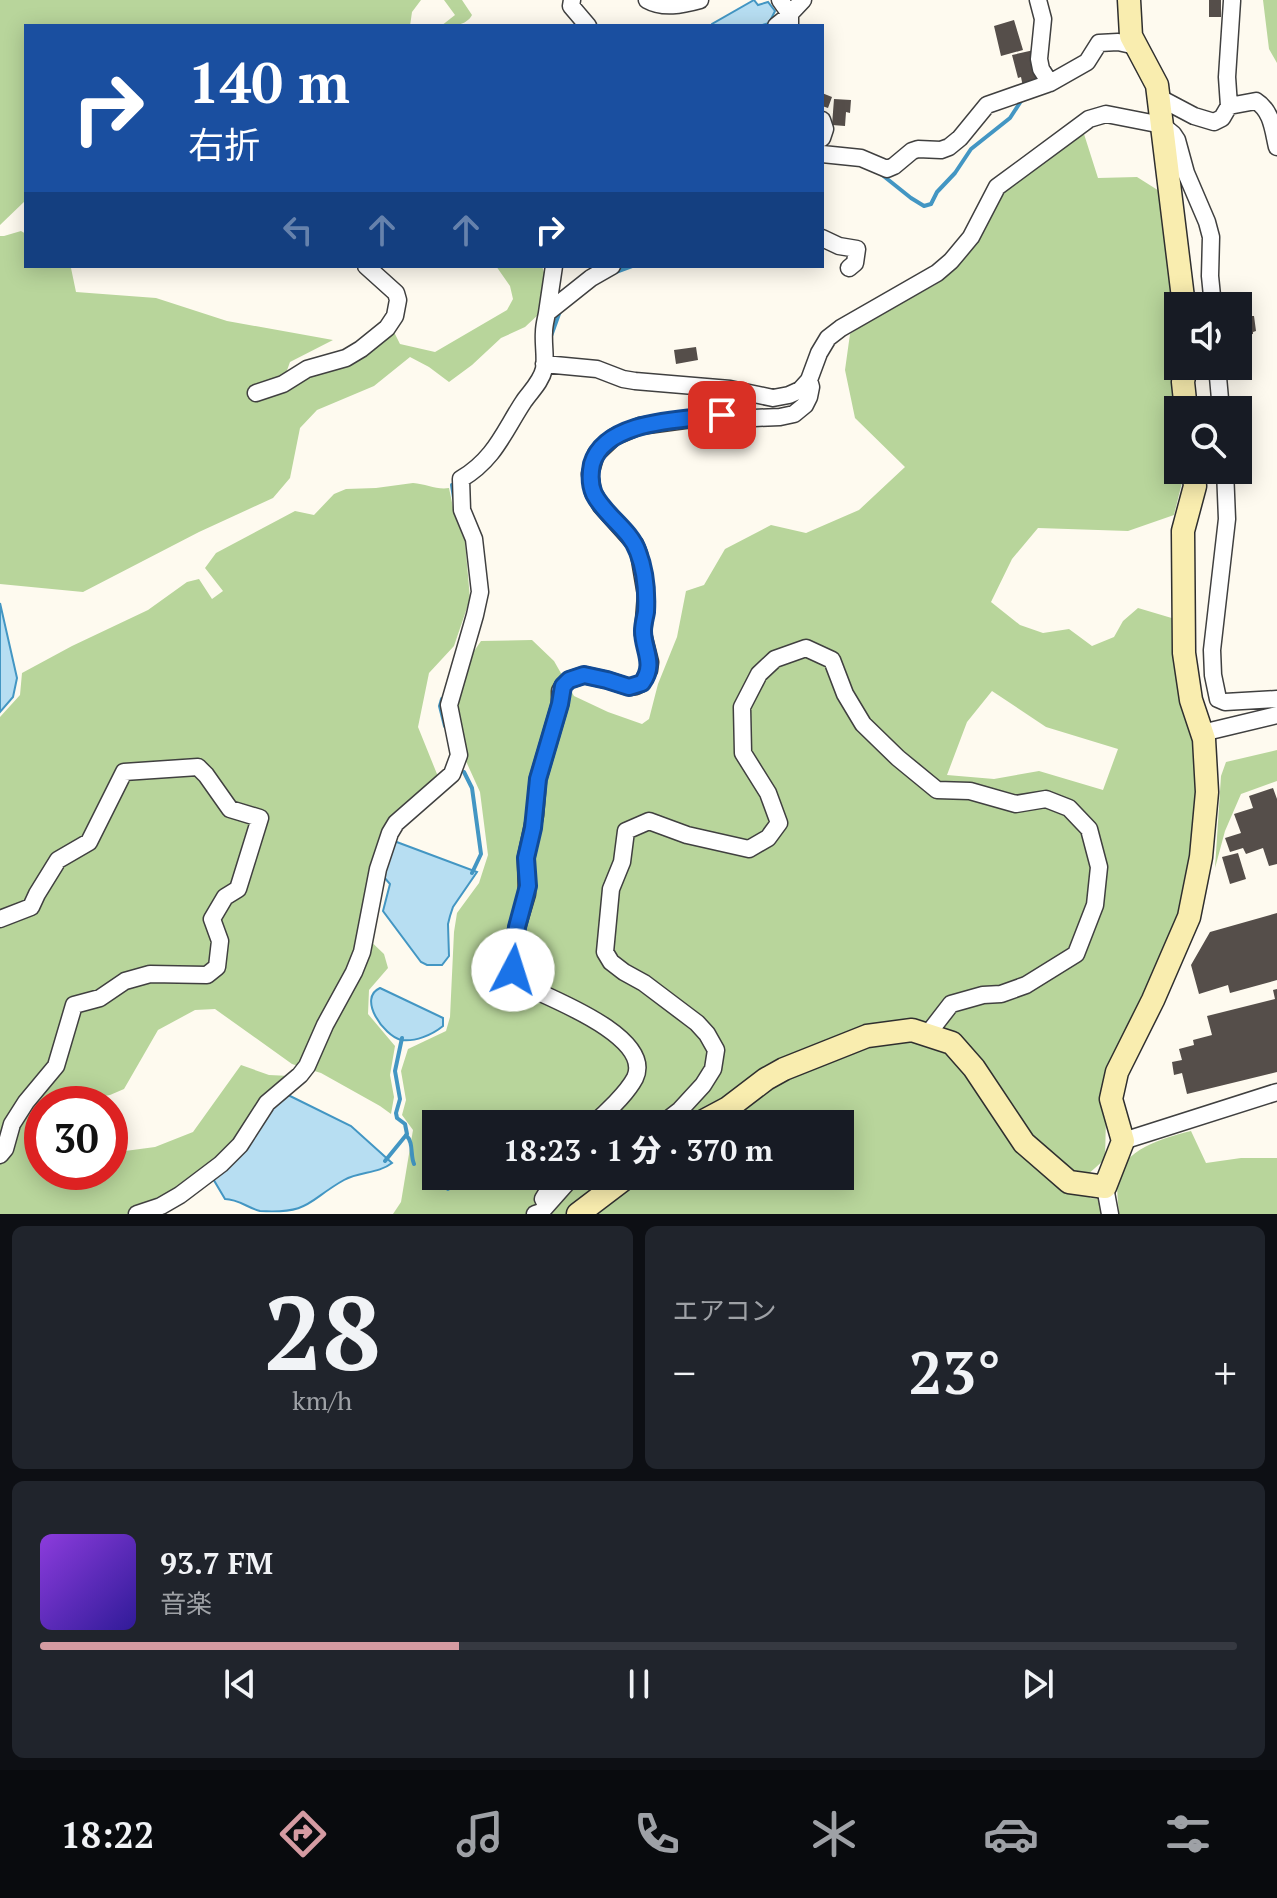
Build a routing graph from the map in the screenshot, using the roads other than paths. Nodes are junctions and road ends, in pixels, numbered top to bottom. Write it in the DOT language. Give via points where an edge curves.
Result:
graph roads {
  1 [pos="572,0"];
  2 [pos="647,0"];
  3 [pos="700,0"];
  4 [pos="803,0"];
  5 [pos="1038,0"];
  6 [pos="1129,0"];
  7 [pos="1232,1"];
  8 [pos="787,13"];
  9 [pos="586,24"];
  10 [pos="1136,46"];
  11 [pos="1050,83"];
  12 [pos="1158,97"];
  13 [pos="1229,106"];
  14 [pos="1162,125"];
  15 [pos="1277,147"];
  16 [pos="824,154"];
  17 [pos="824,239"];
  18 [pos="368,268"];
  19 [pos="554,268"];
  20 [pos="608,268"];
  21 [pos="849,268"];
  22 [pos="1182,292"];
  23 [pos="1212,292"];
  24 [pos="547,313"];
  25 [pos="549,364"];
  26 [pos="809,380"];
  27 [pos="256,393"];
  28 [pos="1195,484"];
  29 [pos="1226,484"];
  30 [pos="1277,699"];
  31 [pos="1277,715"];
  32 [pos="1202,733"];
  33 [pos="0,919"];
  34 [pos="927,1035"];
  35 [pos="1277,1092"];
  36 [pos="607,1110"];
  37 [pos="680,1110"];
  38 [pos="724,1110"];
  39 [pos="1123,1141"];
  40 [pos="0,1155"];
  41 [pos="1105,1187"];
  42 [pos="549,1190"];
  43 [pos="561,1190"];
  44 [pos="610,1190"];
  45 [pos="137,1214"];
  46 [pos="535,1214"];
  47 [pos="578,1214"];
  48 [pos="1110,1214"];
  1 -- 9 [label="street"];
  2 -- 3 [label="street" via="657,5"];
  4 -- 8 [label="street"];
  5 -- 11 [label="street" via="1043,19 1039,59"];
  6 -- 10 [label="street"];
  7 -- 13 [label="street"];
  10 -- 11 [label="street" via="1099,43 1083,65"];
  10 -- 12 [label="street"];
  11 -- 16 [label="street" via="993,101 949,147 912,151 891,168"];
  12 -- 13 [label="street" via="1214,122"];
  12 -- 14 [label="street"];
  13 -- 15 [label="street" via="1256,101 1264,107"];
  14 -- 22 [label="street"];
  14 -- 23 [label="street" via="1177,140 1207,222"];
  14 -- 26 [label="street" via="1106,114 1089,119 997,187 971,237 937,273 828,338"];
  17 -- 21 [label="street" via="857,249"];
  18 -- 27 [label="street" via="396,293 395,316 387,328 346,358"];
  19 -- 24 [label="street"];
  20 -- 24 [label="street"];
  24 -- 25 [label="street"];
  25 -- 26 [label="street" via="773,398 800,390"];
  25 -- 45 [label="street" via="502,440 461,479 462,510 474,539 480,592 449,705 459,755 456,766 390,833 362,952 307,1066 267,1103 221,1164 180,1195"];
  26 -- 36 [label="street" via="809,397 794,414 722,415 640,426 614,437 592,463 593,492 639,554 649,670 642,683 629,687 584,675 563,686 538,779 513,970 523,985 606,1026 631,1051 635,1078"];
  28 -- 32 [label="street" via="1183,531 1184,653"];
  29 -- 30 [label="street" via="1227,519 1212,650 1218,699"];
  31 -- 32 [label="street"];
  32 -- 39 [label="street" via="1207,792 1201,857 1189,917 1117,1072 1111,1099"];
  33 -- 40 [label="street" via="31,907 58,860 89,842 124,772 198,767 230,809 260,818 238,889 225,897 212,919 220,941 217,967 207,975 150,974 74,1005 56,1066 12,1124"];
  34 -- 37 [label="street" via="951,1004 1026,985 1076,954 1095,905 1099,867 1089,829 1069,808 1046,799 1016,804 970,791 937,790 863,724 832,660 806,648 775,659 759,674 742,707 743,753 779,823 768,838 749,849 649,821 626,831 611,889 605,952 611,962 697,1023 716,1050 713,1069"];
  34 -- 38 [label="street" via="912,1030 867,1036 766,1079"];
  34 -- 41 [label="street" via="952,1043 1024,1143 1069,1182"];
  35 -- 39 [label="street"];
  39 -- 41 [label="street"];
  41 -- 48 [label="street"];
  42 -- 46 [label="street"];
  43 -- 46 [label="street"];
  44 -- 47 [label="street"];
}
